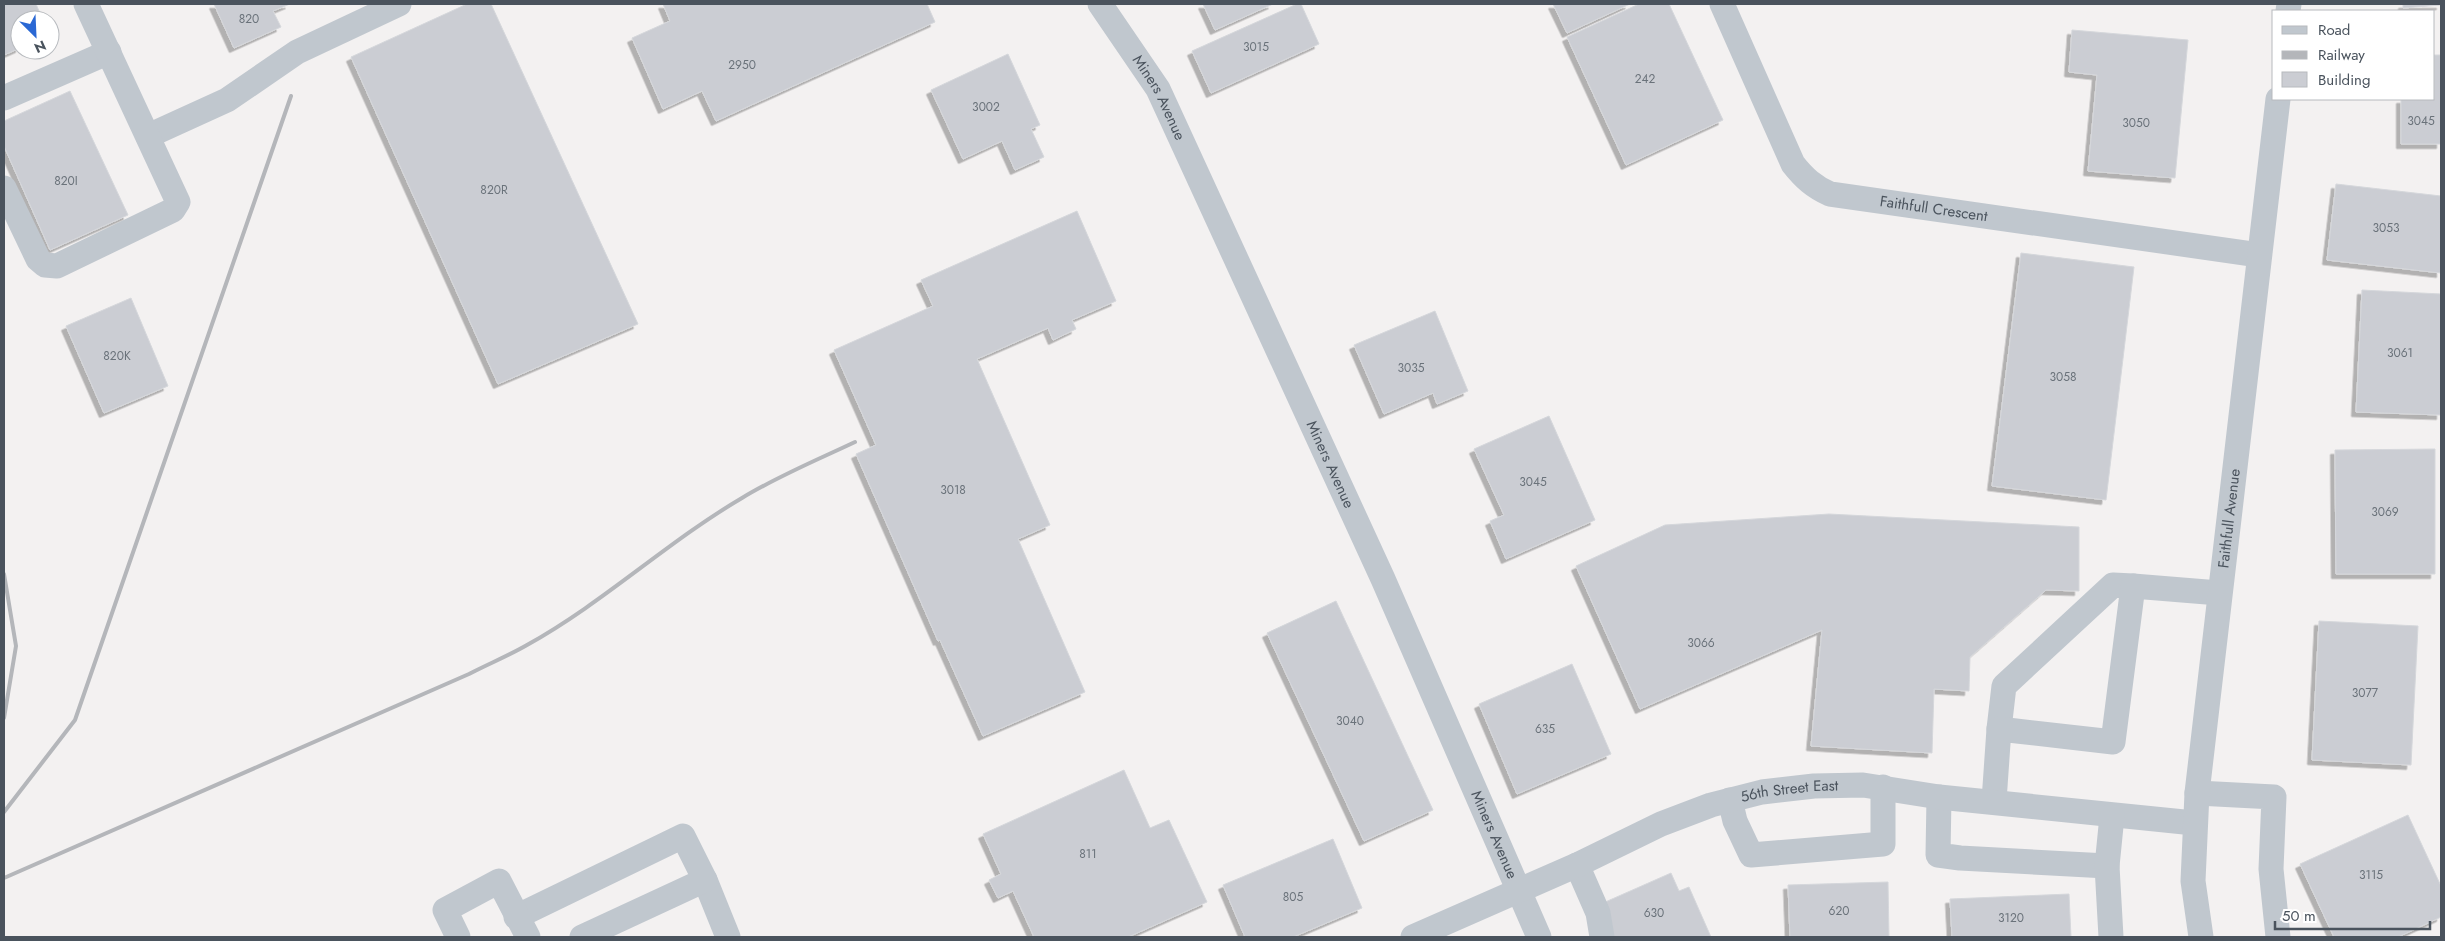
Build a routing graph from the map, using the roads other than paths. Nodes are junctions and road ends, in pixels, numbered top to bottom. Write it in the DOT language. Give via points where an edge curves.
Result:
graph roads {
  1 [pos="86,4"];
  2 [pos="399,4"];
  3 [pos="1100,4"];
  4 [pos="1722,4"];
  5 [pos="109,52"];
  6 [pos="4,98"];
  7 [pos="2278,100"];
  8 [pos="148,136"];
  9 [pos="4,188"];
  10 [pos="2260,255"];
  11 [pos="2133,586"];
  12 [pos="2219,594"];
  13 [pos="1999,729"];
  14 [pos="1883,787"];
  15 [pos="2197,793"];
  16 [pos="1938,797"];
  17 [pos="1730,800"];
  18 [pos="1994,802"];
  19 [pos="2112,816"];
  20 [pos="2194,823"];
  21 [pos="1577,865"];
  22 [pos="2107,866"];
  23 [pos="705,880"];
  24 [pos="1518,891"];
  25 [pos="522,927"];
  26 [pos="458,937"];
  27 [pos="582,937"];
  28 [pos="728,937"];
  29 [pos="1413,937"];
  30 [pos="1539,937"];
  31 [pos="1602,937"];
  32 [pos="2111,937"];
  33 [pos="2200,937"];
  34 [pos="2278,937"];
  1 -- 5 [label="street"];
  2 -- 8 [label="street" via="297,52 227,100"];
  3 -- 24 [label="street, Miners Avenue" via="1158,89 1383,579"];
  4 -- 10 [label="street, Faithfull Crescent" via="1793,164 1817,188 1830,194"];
  5 -- 6 [label="street"];
  5 -- 8 [label="street"];
  7 -- 10 [label="street, Faithfull Avenue"];
  8 -- 9 [label="street" via="175,193 178,202 173,210 57,266 45,265 38,259"];
  10 -- 12 [label="street, Faithfull Avenue"];
  11 -- 12 [label="street"];
  11 -- 13 [label="street" via="2113,585 2004,686"];
  11 -- 13 [label="street" via="2113,742"];
  12 -- 15 [label="street, Faithfull Avenue"];
  13 -- 18 [label="street"];
  14 -- 16 [label="street, 56th Street East"];
  14 -- 17 [label="street, 56th Street East" via="1814,786 1762,792"];
  14 -- 17 [label="street" via="1883,844 1751,855 1735,821"];
  15 -- 20 [label="street, Faithfull Avenue"];
  15 -- 34 [label="street" via="2274,797 2270,868"];
  16 -- 18 [label="street, 56th Street East"];
  16 -- 22 [label="street" via="1938,854"];
  17 -- 21 [label="street, 56th Street East" via="1662,824"];
  18 -- 19 [label="street, 56th Street East"];
  19 -- 20 [label="street, 56th Street East"];
  19 -- 22 [label="street"];
  20 -- 33 [label="street, Faithfull Avenue" via="2194,881"];
  21 -- 24 [label="street, 56th Street East"];
  21 -- 31 [label="street" via="1598,913"];
  22 -- 32 [label="street"];
  23 -- 25 [label="street" via="683,836"];
  23 -- 27 [label="street"];
  23 -- 28 [label="street"];
  24 -- 29 [label="street, 56th Street East"];
  24 -- 30 [label="street, Miners Avenue"];
  25 -- 26 [label="street" via="498,881 445,910"];
}
